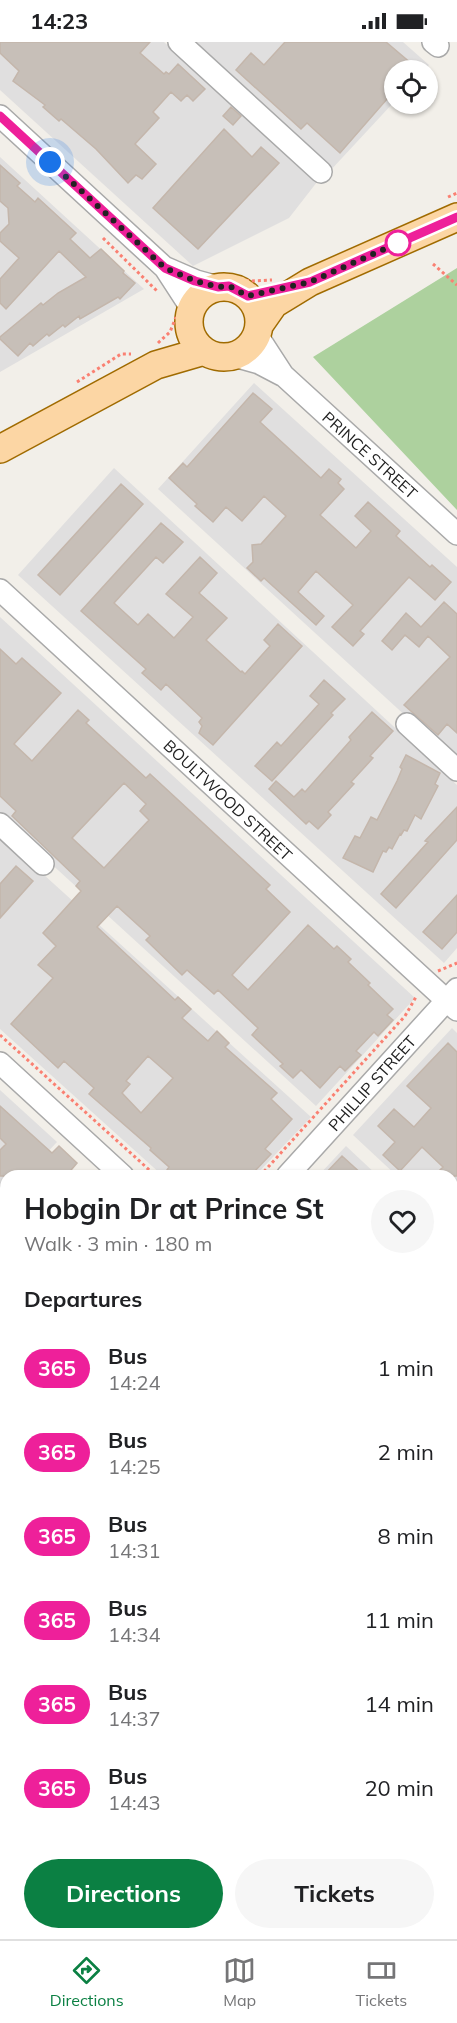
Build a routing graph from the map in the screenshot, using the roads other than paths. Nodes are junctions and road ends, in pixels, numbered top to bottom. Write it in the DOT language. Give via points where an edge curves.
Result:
graph roads {
  1 [pos="179,42"];
  2 [pos="0,116"];
  3 [pos="321,172"];
  4 [pos="457,217"];
  5 [pos="165,268"];
  6 [pos="310,282"];
  7 [pos="218,287"];
  8 [pos="255,287"];
  9 [pos="180,322"];
  10 [pos="258,329"];
  11 [pos="204,351"];
  12 [pos="156,355"];
  13 [pos="234,356"];
  14 [pos="283,375"];
  15 [pos="0,449"];
  16 [pos="457,534"];
  17 [pos="0,590"];
  18 [pos="407,724"];
  19 [pos="457,770"];
  20 [pos="0,824"];
  21 [pos="43,864"];
  22 [pos="454,1000"];
  23 [pos="0,1063"];
  24 [pos="116,1170"];
  25 [pos="293,1170"];
  1 -- 3 [label="street"];
  2 -- 5 [label="street"];
  4 -- 6 [label="main road"];
  5 -- 7 [label="street"];
  5 -- 9 [label="street"];
  6 -- 8 [label="main road"];
  6 -- 10 [label="main road" via="274,304"];
  7 -- 8 [label="main road"];
  7 -- 9 [label="main road" via="198,298"];
  8 -- 10 [label="main road"];
  9 -- 11 [label="main road"];
  9 -- 12 [label="main road" via="176,342"];
  10 -- 13 [label="main road" via="251,344"];
  10 -- 14 [label="street, PRINCE STREET"];
  11 -- 12 [label="main road"];
  11 -- 13 [label="main road"];
  12 -- 15 [label="main road"];
  13 -- 14 [label="street, PRINCE STREET"];
  14 -- 16 [label="street, PRINCE STREET"];
  17 -- 22 [label="street, BOULTWOOD STREET"];
  18 -- 19 [label="street"];
  20 -- 21 [label="street"];
  22 -- 25 [label="street, PHILLIP STREET"];
  23 -- 24 [label="street"];
}
